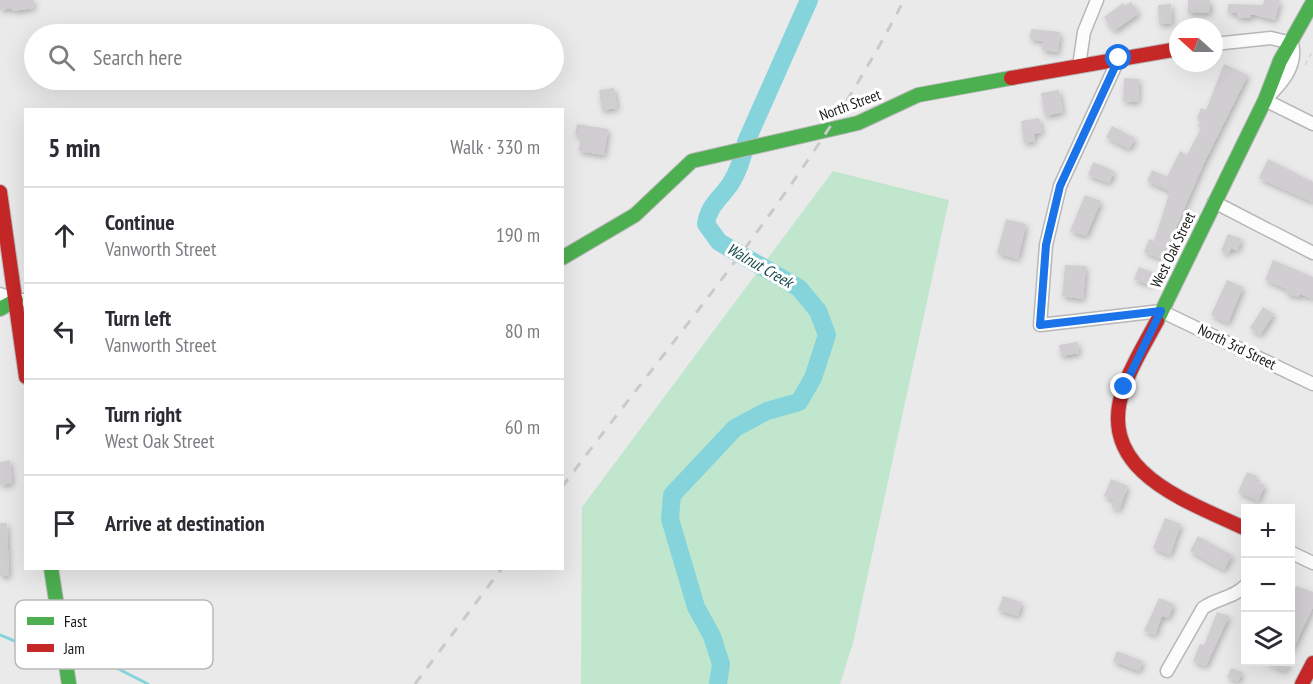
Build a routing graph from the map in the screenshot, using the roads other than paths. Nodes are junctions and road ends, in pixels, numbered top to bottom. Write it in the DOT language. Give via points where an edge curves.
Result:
graph roads {
  1 [pos="1097,0"];
  2 [pos="1313,2"];
  3 [pos="1223,43"];
  4 [pos="1292,44"];
  5 [pos="1169,50"];
  6 [pos="1119,58"];
  7 [pos="1079,66"];
  8 [pos="1265,100"];
  9 [pos="1313,124"];
  10 [pos="0,192"];
  11 [pos="1215,202"];
  12 [pos="1313,253"];
  13 [pos="564,257"];
  14 [pos="0,294"];
  15 [pos="21,300"];
  16 [pos="0,309"];
  17 [pos="1161,311"];
  18 [pos="24,346"];
  19 [pos="1313,384"];
  20 [pos="1241,527"];
  21 [pos="1295,554"];
  22 [pos="1313,563"];
  23 [pos="51,570"];
  24 [pos="1241,590"];
  25 [pos="56,600"];
  26 [pos="1313,663"];
  27 [pos="1167,671"];
  28 [pos="1302,684"];
  1 -- 7 [label="street" via="1084,32"];
  2 -- 4 [label="street, West Oak Street"];
  3 -- 4 [label="street" via="1271,38"];
  4 -- 8 [label="street, West Oak Street" via="1277,62"];
  5 -- 6 [label="street, North Street"];
  6 -- 7 [label="street, North Street"];
  6 -- 17 [label="street" via="1060,186 1046,245 1040,325"];
  7 -- 13 [label="street, North Street" via="918,95 858,123 692,161 635,215"];
  8 -- 9 [label="street"];
  8 -- 11 [label="street, West Oak Street"];
  10 -- 15 [label="street"];
  11 -- 12 [label="street"];
  11 -- 17 [label="street, West Oak Street"];
  14 -- 15 [label="street"];
  15 -- 16 [label="street"];
  15 -- 18 [label="street"];
  17 -- 19 [label="street, North 3rd Street"];
  17 -- 20 [label="street, West Oak Street" via="1124,387 1119,430 1125,452 1146,477"];
  21 -- 22 [label="street"];
  23 -- 25 [label="street"];
  24 -- 27 [label="street" via="1203,608"];
  26 -- 28 [label="street"];
}
